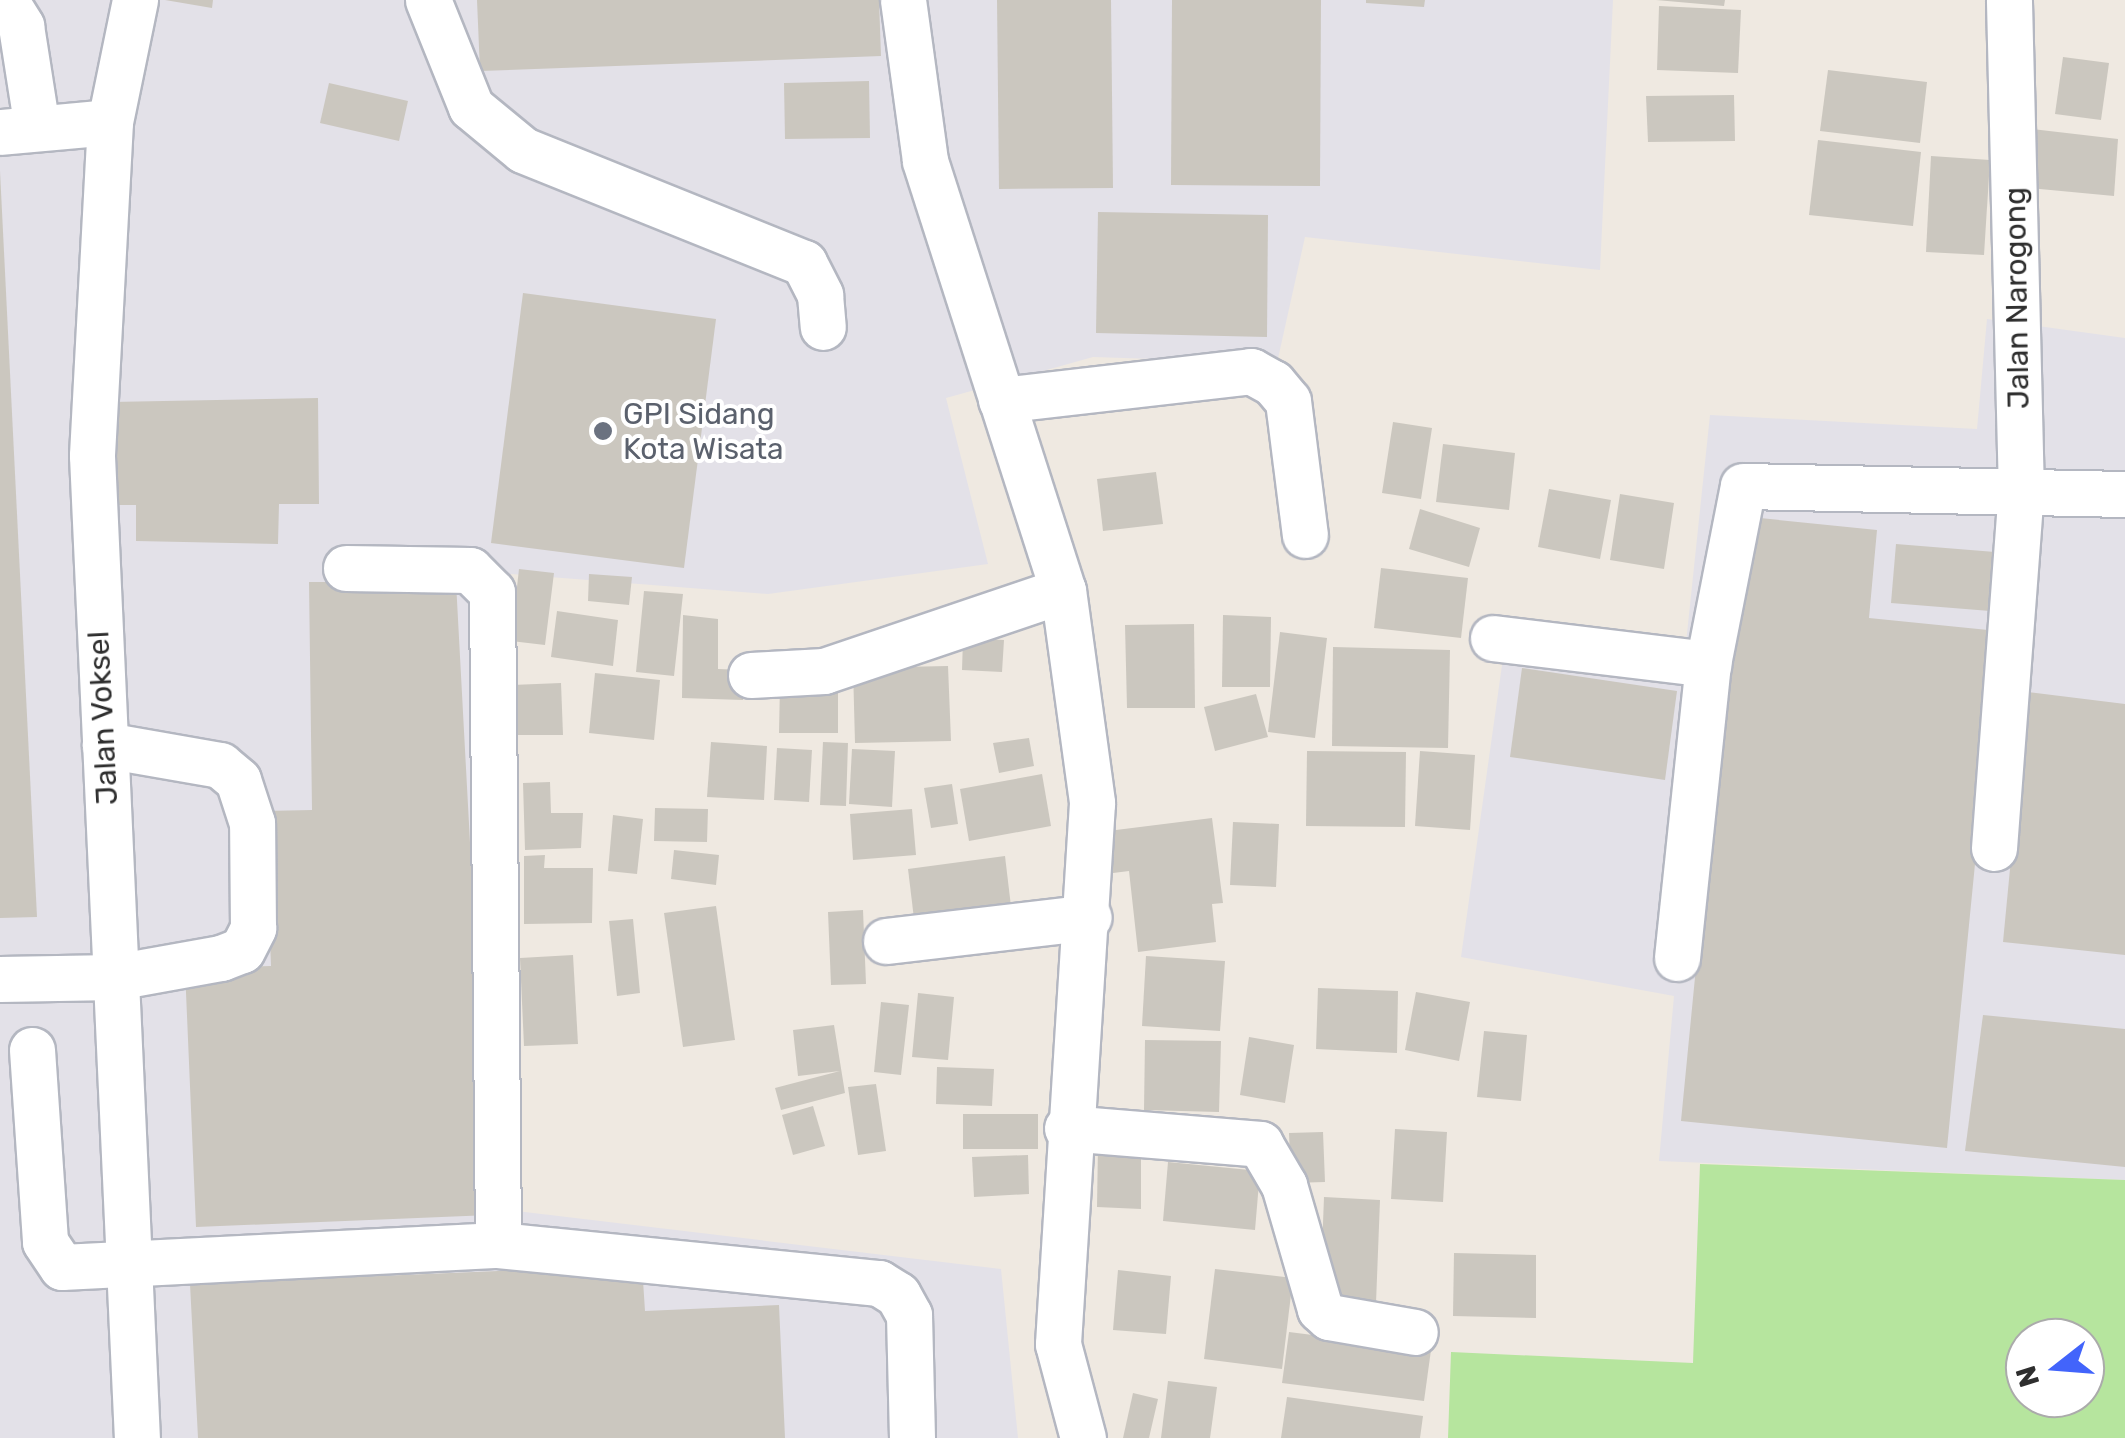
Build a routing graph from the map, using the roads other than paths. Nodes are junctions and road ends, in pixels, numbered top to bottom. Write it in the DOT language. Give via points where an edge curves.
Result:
graph roads {
  1 [pos="5,0"];
  2 [pos="135,0"];
  3 [pos="428,0"];
  4 [pos="903,0"];
  5 [pos="2009,0"];
  6 [pos="110,122"];
  7 [pos="19,130"];
  8 [pos="823,327"];
  9 [pos="1001,400"];
  10 [pos="2022,493"];
  11 [pos="2125,494"];
  12 [pos="1305,536"];
  13 [pos="346,568"];
  14 [pos="1063,590"];
  15 [pos="1493,638"];
  16 [pos="1708,664"];
  17 [pos="751,675"];
  18 [pos="105,746"];
  19 [pos="1994,848"];
  20 [pos="1088,917"];
  21 [pos="886,941"];
  22 [pos="1676,958"];
  23 [pos="115,977"];
  24 [pos="0,979"];
  25 [pos="32,1050"];
  26 [pos="1067,1128"];
  27 [pos="498,1245"];
  28 [pos="128,1264"];
  29 [pos="1414,1332"];
  30 [pos="136,1438"];
  31 [pos="912,1438"];
  32 [pos="1082,1438"];
  1 -- 7 [label="street" via="24,36"];
  2 -- 6 [label="street, Jalan Voksel"];
  3 -- 8 [label="street" via="472,107 522,150 804,263 820,295"];
  4 -- 9 [label="street" via="925,161"];
  5 -- 10 [label="street, Jalan Narogong"];
  6 -- 7 [label="street"];
  6 -- 18 [label="street, Jalan Voksel" via="92,456"];
  9 -- 12 [label="street" via="1251,372 1273,382 1288,402"];
  9 -- 14 [label="street"];
  10 -- 11 [label="street"];
  10 -- 16 [label="street" via="1743,486"];
  10 -- 19 [label="street, Jalan Narogong"];
  13 -- 27 [label="street" via="470,570 492,592"];
  14 -- 17 [label="street" via="824,671"];
  14 -- 20 [label="street" via="1092,803"];
  15 -- 16 [label="street"];
  16 -- 22 [label="street"];
  18 -- 23 [label="street, Jalan Voksel"];
  18 -- 23 [label="street" via="220,764 238,780 252,822 252,928 242,950"];
  20 -- 21 [label="street"];
  20 -- 26 [label="street"];
  23 -- 24 [label="street"];
  23 -- 28 [label="street, Jalan Voksel"];
  25 -- 28 [label="street" via="45,1242 62,1267"];
  26 -- 29 [label="street" via="1260,1144 1284,1184 1320,1309 1329,1317"];
  26 -- 32 [label="street" via="1058,1344"];
  27 -- 28 [label="street"];
  27 -- 31 [label="street" via="880,1283 898,1295 909,1315"];
  28 -- 30 [label="street, Jalan Voksel"];
}
